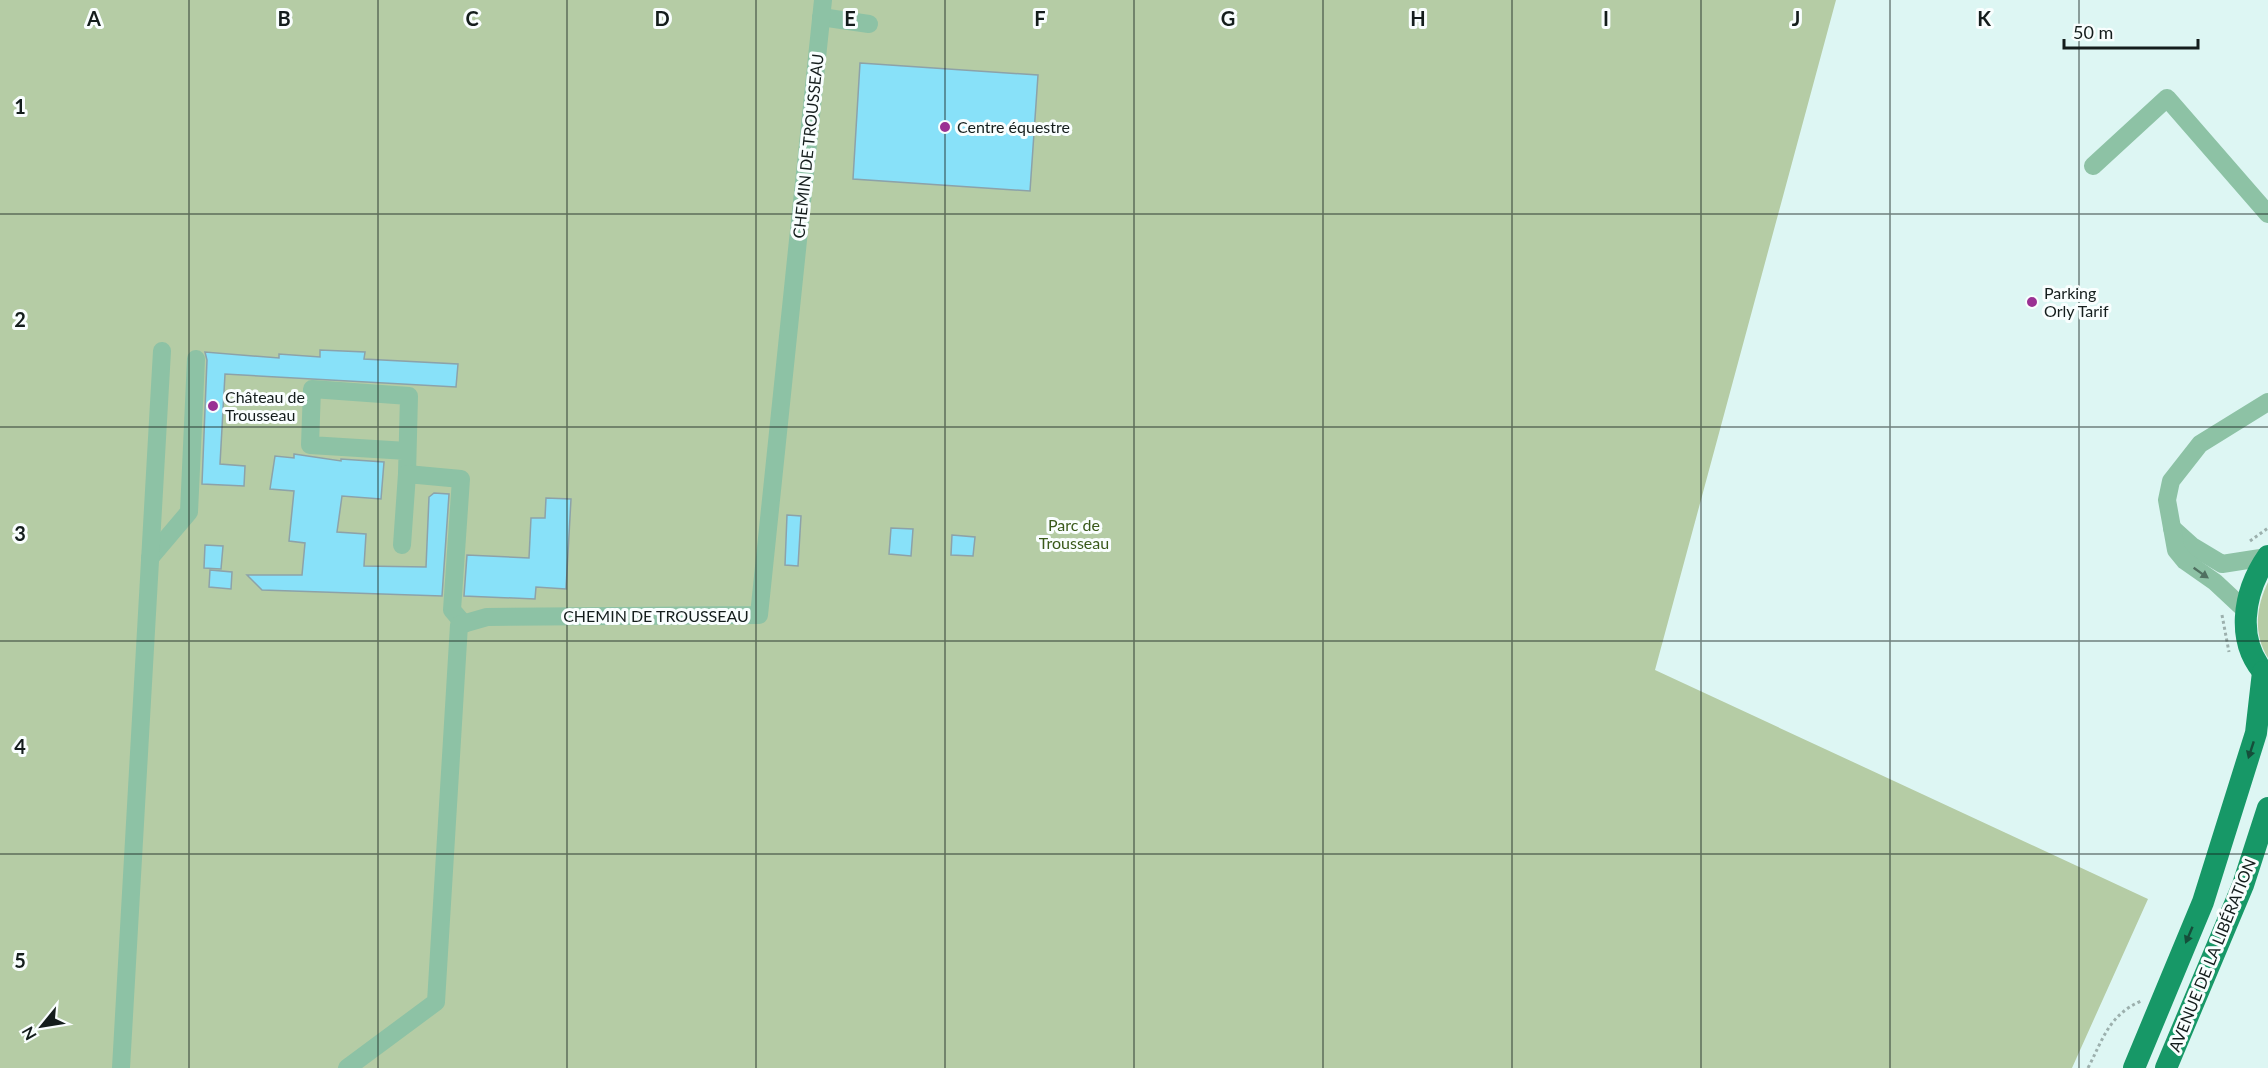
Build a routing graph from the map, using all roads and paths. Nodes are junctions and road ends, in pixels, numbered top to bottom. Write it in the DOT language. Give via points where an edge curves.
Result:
graph roads {
  1 [pos="822,8"];
  2 [pos="869,24"];
  3 [pos="2093,166"];
  4 [pos="2268,214"];
  5 [pos="162,351"];
  6 [pos="196,359"];
  7 [pos="2268,402"];
  8 [pos="407,451"];
  9 [pos="407,474"];
  10 [pos="2172,528"];
  11 [pos="2268,528"];
  12 [pos="402,544"];
  13 [pos="2245,545"];
  14 [pos="2268,557"];
  15 [pos="150,558"];
  16 [pos="2245,610"];
  17 [pos="2221,611"];
  18 [pos="464,624"];
  19 [pos="2230,655"];
  20 [pos="2265,674"];
  21 [pos="2268,808"];
  22 [pos="2268,853"];
  23 [pos="2243,885"];
  24 [pos="2142,1008"];
  25 [pos="121,1068"];
  26 [pos="347,1068"];
  27 [pos="2088,1068"];
  28 [pos="2134,1068"];
  29 [pos="2166,1068"];
  1 -- 2 [label="street"];
  1 -- 18 [label="street, CHEMIN DE TROUSSEAU" via="759,615 487,617"];
  3 -- 4 [label="street" via="2167,98"];
  5 -- 15 [label="street"];
  6 -- 15 [label="street" via="189,512"];
  7 -- 10 [label="street" via="2200,444 2181,465 2171,481 2168,500"];
  8 -- 8 [label="street" via="409,396 312,389 310,445"];
  8 -- 9 [label="street"];
  9 -- 12 [label="street"];
  9 -- 18 [label="street" via="461,479 452,610"];
  10 -- 14 [label="street" via="2222,564"];
  10 -- 16 [label="street, one-way" via="2176,550 2185,561"];
  11 -- 13 [label="path"];
  14 -- 16 [label="main road" via="2252,581"];
  15 -- 25 [label="street"];
  16 -- 20 [label="main road" via="2252,653"];
  17 -- 19 [label="path"];
  18 -- 26 [label="street" via="459,625 436,1002"];
  20 -- 28 [label="main road, AVENUE DE LA LIBÉRATION, one-way" via="2256,733 2203,902"];
  21 -- 23 [label="main road, AVENUE DE LA LIBÉRATION"];
  22 -- 23 [label="main road"];
  23 -- 29 [label="main road, AVENUE DE LA LIBÉRATION"];
  24 -- 27 [label="path" via="2146,998 2125,1009 2109,1024"];
}
